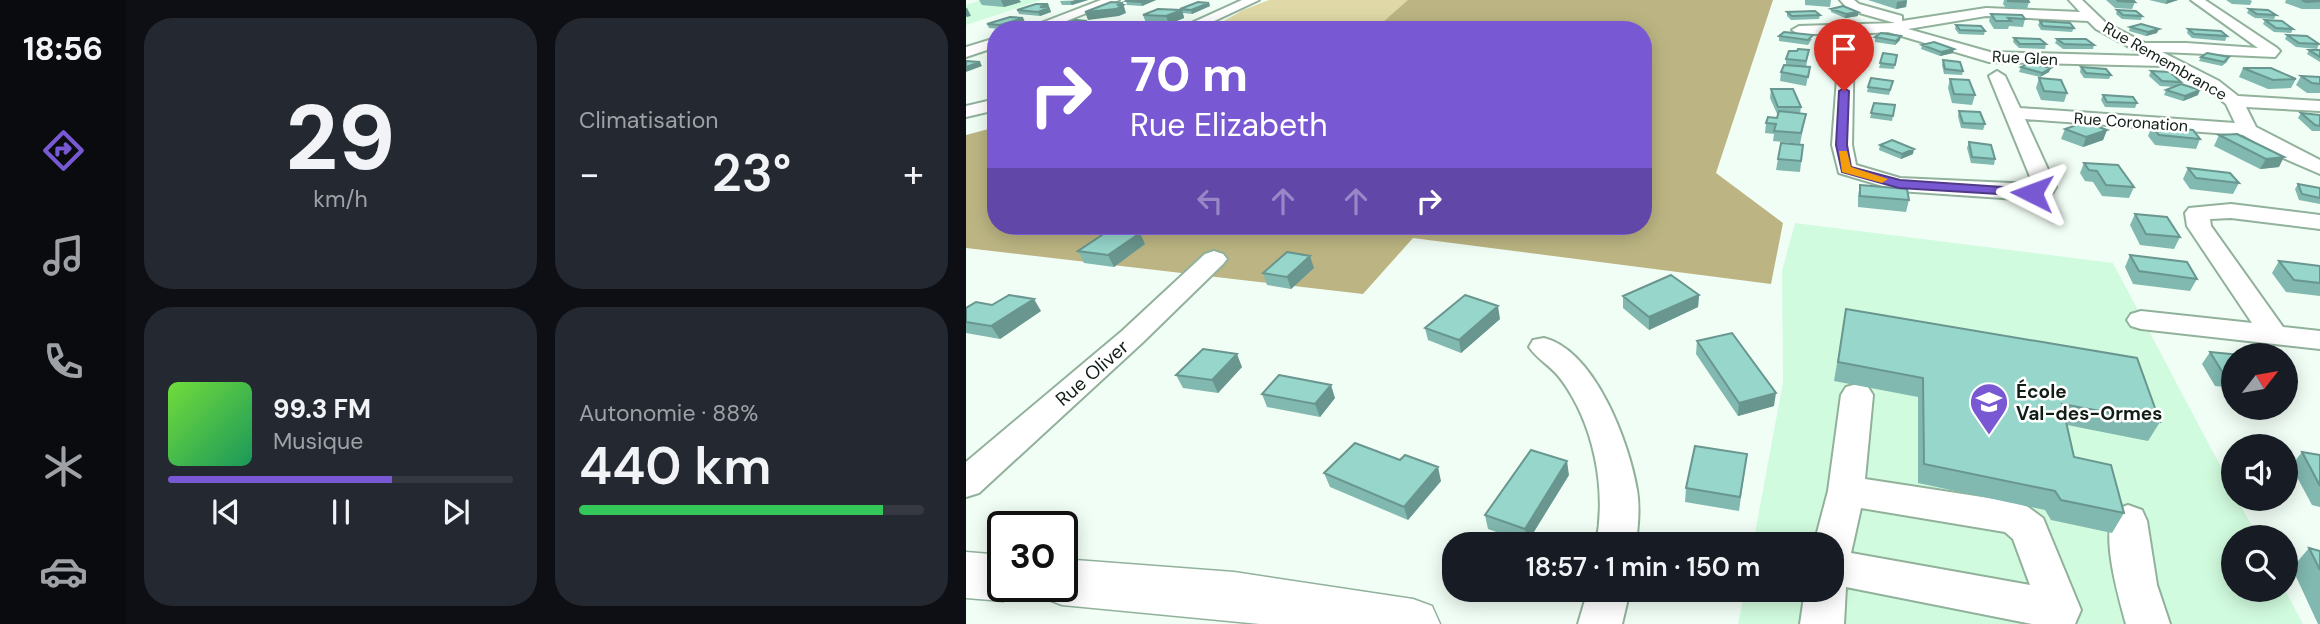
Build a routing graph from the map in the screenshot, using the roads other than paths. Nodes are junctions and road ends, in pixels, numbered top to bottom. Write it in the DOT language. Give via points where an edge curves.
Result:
graph roads {
  1 [pos="1113,0"];
  2 [pos="1253,0"];
  3 [pos="1846,0"];
  4 [pos="1956,0"];
  5 [pos="2075,0"];
  6 [pos="2197,0"];
  7 [pos="1966,13"];
  8 [pos="2090,17"];
  9 [pos="1055,21"];
  10 [pos="1204,21"];
  11 [pos="1910,22"];
  12 [pos="1888,28"];
  13 [pos="1799,30"];
  14 [pos="1853,30"];
  15 [pos="987,45"];
  16 [pos="2140,48"];
  17 [pos="966,52"];
  18 [pos="2167,61"];
  19 [pos="1997,76"];
  20 [pos="2234,101"];
  21 [pos="987,106"];
  22 [pos="2320,106"];
  23 [pos="966,111"];
  24 [pos="2013,113"];
  25 [pos="2248,131"];
  26 [pos="2320,168"];
  27 [pos="2320,222"];
  28 [pos="1214,259"];
  29 [pos="2141,320"];
  30 [pos="2274,335"];
  31 [pos="2320,340"];
  32 [pos="1544,347"];
  33 [pos="1857,395"];
  34 [pos="970,476"];
  35 [pos="1846,491"];
  36 [pos="2127,521"];
  37 [pos="1617,532"];
  38 [pos="1836,532"];
  39 [pos="1844,570"];
  40 [pos="966,575"];
  41 [pos="987,577"];
  42 [pos="1078,583"];
  43 [pos="1606,602"];
  44 [pos="1825,602"];
  45 [pos="2064,617"];
  46 [pos="1413,624"];
  47 [pos="1601,624"];
  48 [pos="1822,624"];
  49 [pos="2148,624"];
  1 -- 9 [label="street"];
  2 -- 10 [label="street"];
  3 -- 11 [label="street" via="1854,7"];
  4 -- 7 [label="street"];
  5 -- 8 [label="street, Rue Remembrance"];
  6 -- 16 [label="street" via="2272,51 2270,54"];
  7 -- 8 [label="street"];
  7 -- 11 [label="street"];
  8 -- 16 [label="street, Rue Remembrance"];
  11 -- 12 [label="street"];
  12 -- 14 [label="street"];
  12 -- 18 [label="street, Rue Glen" via="1989,57"];
  13 -- 14 [label="street"];
  14 -- 24 [label="street" via="1847,38 1842,145 1846,169 1899,184 2032,193 2045,187"];
  15 -- 17 [label="street"];
  16 -- 18 [label="street, Rue Remembrance"];
  18 -- 20 [label="street, Rue Remembrance"];
  19 -- 24 [label="street"];
  20 -- 22 [label="street"];
  20 -- 25 [label="street, Rue Remembrance"];
  21 -- 23 [label="street"];
  24 -- 25 [label="street, Rue Coronation"];
  25 -- 26 [label="street"];
  27 -- 30 [label="street" via="2231,211 2197,213 2199,226"];
  28 -- 34 [label="street, Rue Oliver" via="1116,352"];
  29 -- 30 [label="street"];
  30 -- 31 [label="street"];
  32 -- 37 [label="street" via="1569,368 1607,443 1619,494"];
  33 -- 35 [label="street"];
  35 -- 38 [label="street"];
  35 -- 45 [label="street" via="2015,517 2029,529"];
  36 -- 49 [label="street" via="2136,586"];
  39 -- 45 [label="street"];
  40 -- 41 [label="main road"];
  42 -- 46 [label="main road" via="1234,596"];
  43 -- 47 [label="street"];
  44 -- 48 [label="street"];
}
